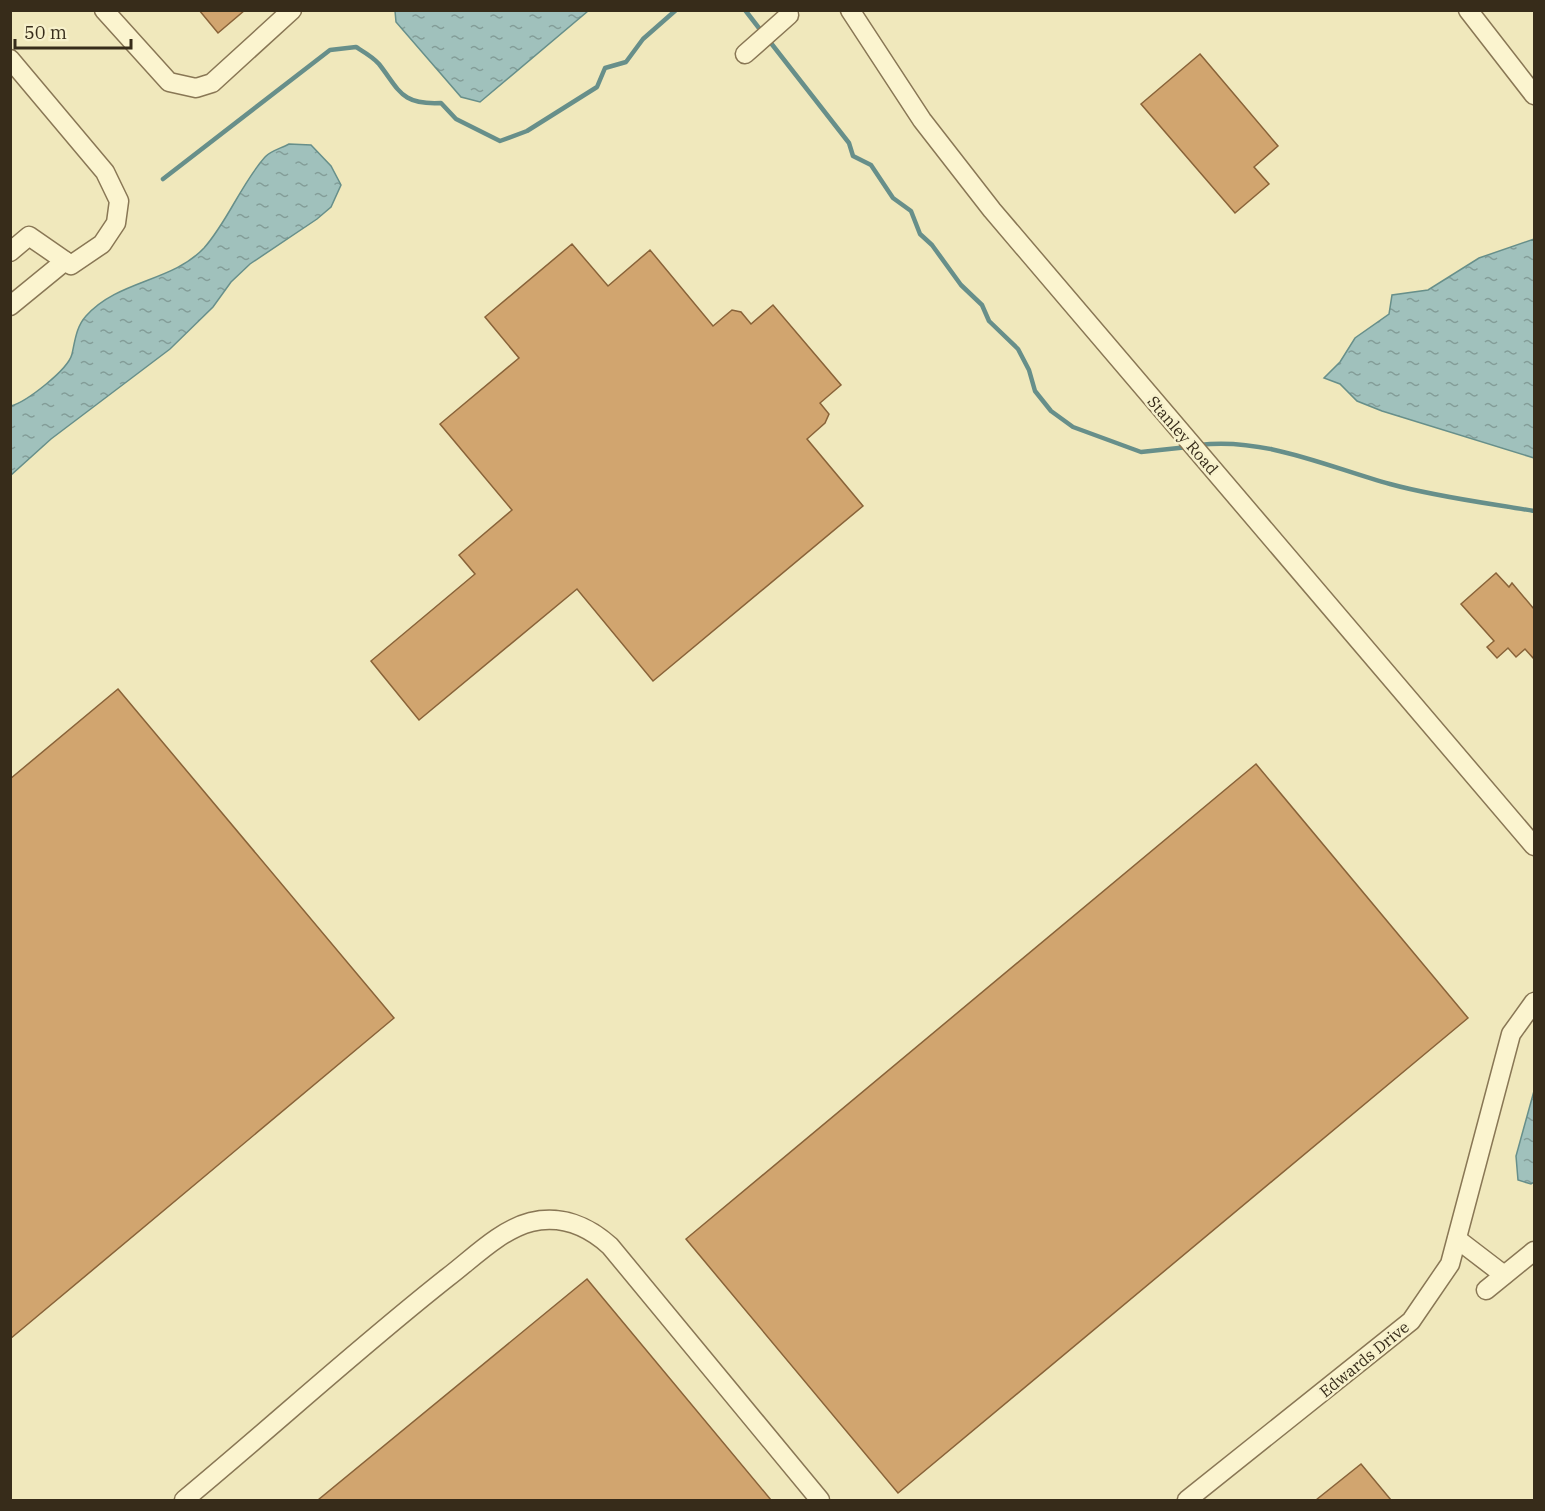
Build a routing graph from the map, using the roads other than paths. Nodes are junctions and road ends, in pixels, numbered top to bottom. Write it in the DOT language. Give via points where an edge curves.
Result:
graph roads {
  1 [pos="104,10"];
  2 [pos="292,10"];
  3 [pos="850,10"];
  4 [pos="1468,10"];
  5 [pos="789,15"];
  6 [pos="745,54"];
  7 [pos="10,59"];
  8 [pos="1534,95"];
  9 [pos="10,252"];
  10 [pos="65,261"];
  11 [pos="10,306"];
  12 [pos="1534,846"];
  13 [pos="1534,1002"];
  14 [pos="1457,1239"];
  15 [pos="1534,1251"];
  16 [pos="1504,1275"];
  17 [pos="1486,1290"];
  18 [pos="184,1500"];
  19 [pos="820,1500"];
  20 [pos="1187,1500"];
  1 -- 2 [label="street" via="169,82 196,88 212,83"];
  3 -- 12 [label="street, Stanley Road" via="959,169"];
  4 -- 8 [label="street"];
  5 -- 6 [label="street"];
  7 -- 10 [label="street" via="105,172 119,201 117,224 102,244 71,265"];
  9 -- 10 [label="street" via="29,236"];
  10 -- 11 [label="street"];
  13 -- 14 [label="street, Edwards Drive" via="1511,1034"];
  14 -- 16 [label="street"];
  14 -- 20 [label="street, Edwards Drive" via="1450,1264 1411,1321"];
  15 -- 16 [label="street"];
  16 -- 17 [label="street"];
  18 -- 19 [label="street" via="488,1246 530,1223 557,1219 587,1229 610,1246"];
}
